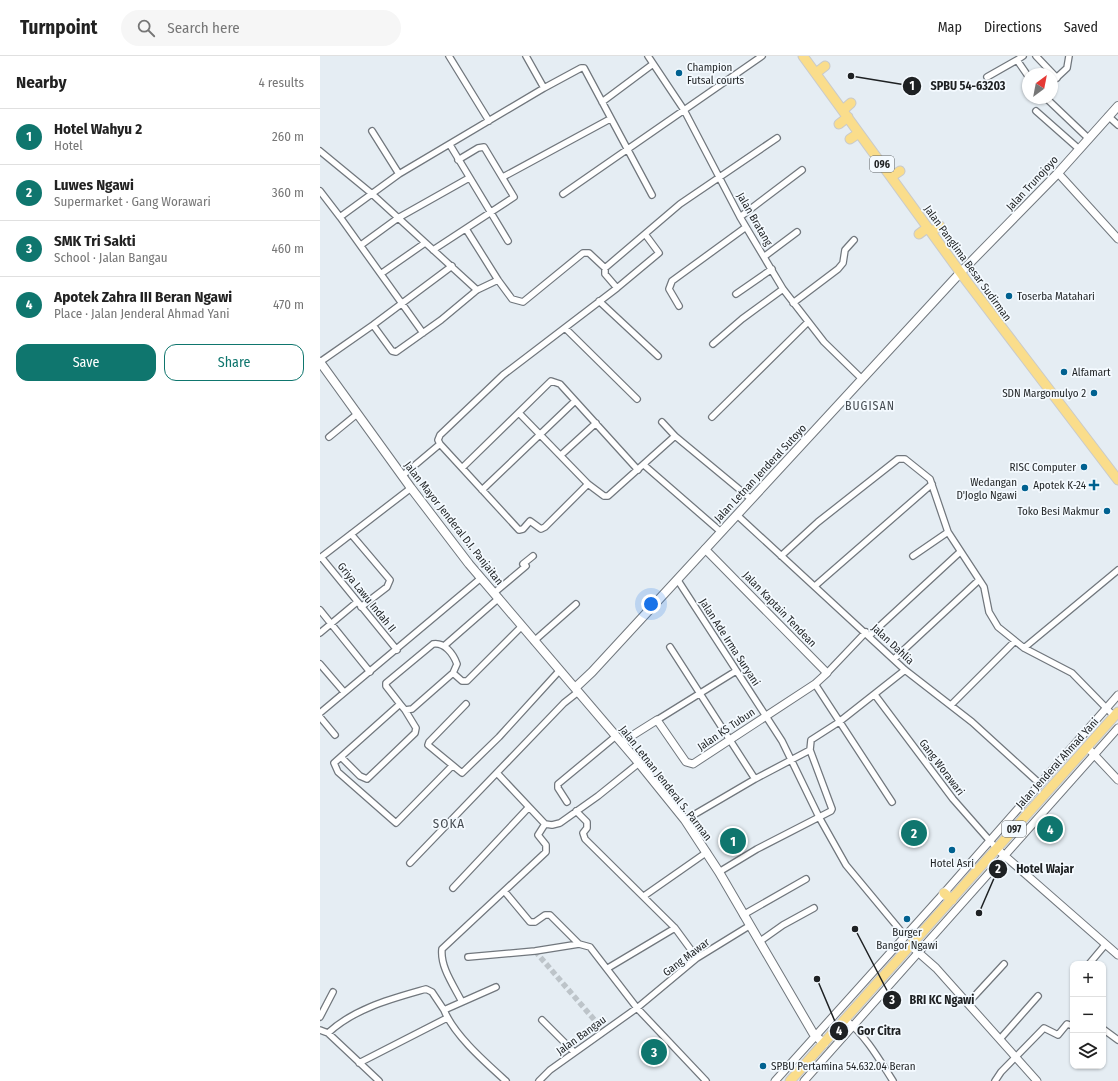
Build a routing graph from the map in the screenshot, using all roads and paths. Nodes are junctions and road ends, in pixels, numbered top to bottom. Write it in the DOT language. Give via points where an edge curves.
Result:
graph roads {
  1 [pos="449,56"];
  2 [pos="526,56"];
  3 [pos="648,56"];
  4 [pos="762,56"];
  5 [pos="803,56"];
  6 [pos="1023,56"];
  7 [pos="1036,56"];
  8 [pos="1069,56"];
  9 [pos="1017,60"];
  10 [pos="653,64"];
  11 [pos="825,66"];
  12 [pos="1022,68"];
  13 [pos="1047,68"];
  14 [pos="816,73"];
  15 [pos="986,77"];
  16 [pos="1058,77"];
  17 [pos="544,88"];
  18 [pos="602,102"];
  19 [pos="851,103"];
  20 [pos="1052,104"];
  21 [pos="1118,106"];
  22 [pos="684,110"];
  23 [pos="1036,111"];
  24 [pos="845,114"];
  25 [pos="1108,116"];
  26 [pos="610,118"];
  27 [pos="489,121"];
  28 [pos="839,124"];
  29 [pos="1118,125"];
  30 [pos="372,131"];
  31 [pos="859,133"];
  32 [pos="777,138"];
  33 [pos="1088,138"];
  34 [pos="850,139"];
  35 [pos="450,145"];
  36 [pos="1079,148"];
  37 [pos="627,150"];
  38 [pos="320,151"];
  39 [pos="458,160"];
  40 [pos="802,170"];
  41 [pos="900,171"];
  42 [pos="1058,173"];
  43 [pos="399,174"];
  44 [pos="503,177"];
  45 [pos="720,177"];
  46 [pos="891,177"];
  47 [pos="469,178"];
  48 [pos="320,191"];
  49 [pos="371,193"];
  50 [pos="563,194"];
  51 [pos="652,195"];
  52 [pos="490,212"];
  53 [pos="340,217"];
  54 [pos="740,217"];
  55 [pos="398,218"];
  56 [pos="940,226"];
  57 [pos="746,228"];
  58 [pos="466,229"];
  59 [pos="929,230"];
  60 [pos="798,232"];
  61 [pos="644,234"];
  62 [pos="919,234"];
  63 [pos="1118,239"];
  64 [pos="854,240"];
  65 [pos="508,241"];
  66 [pos="425,243"];
  67 [pos="361,245"];
  68 [pos="433,250"];
  69 [pos="764,256"];
  70 [pos="452,266"];
  71 [pos="605,268"];
  72 [pos="772,269"];
  73 [pos="960,273"];
  74 [pos="382,274"];
  75 [pos="498,280"];
  76 [pos="617,288"];
  77 [pos="783,289"];
  78 [pos="477,290"];
  79 [pos="736,294"];
  80 [pos="599,301"];
  81 [pos="793,303"];
  82 [pos="401,304"];
  83 [pos="679,306"];
  84 [pos="808,322"];
  85 [pos="372,325"];
  86 [pos="565,328"];
  87 [pos="423,333"];
  88 [pos="713,344"];
  89 [pos="658,356"];
  90 [pos="320,362"];
  91 [pos="862,379"];
  92 [pos="637,399"];
  93 [pos="575,401"];
  94 [pos="519,413"];
  95 [pos="357,414"];
  96 [pos="712,417"];
  97 [pos="662,422"];
  98 [pos="596,423"];
  99 [pos="540,434"];
  100 [pos="675,436"];
  101 [pos="330,437"];
  102 [pos="440,444"];
  103 [pos="560,456"];
  104 [pos="644,465"];
  105 [pos="462,468"];
  106 [pos="638,470"];
  107 [pos="402,476"];
  108 [pos="1118,480"];
  109 [pos="588,484"];
  110 [pos="932,484"];
  111 [pos="411,488"];
  112 [pos="482,490"];
  113 [pos="751,499"];
  114 [pos="737,515"];
  115 [pos="721,532"];
  116 [pos="948,532"];
  117 [pos="351,534"];
  118 [pos="705,549"];
  119 [pos="960,552"];
  120 [pos="533,556"];
  121 [pos="781,556"];
  122 [pos="913,556"];
  123 [pos="321,558"];
  124 [pos="1118,570"];
  125 [pos="481,578"];
  126 [pos="677,579"];
  127 [pos="980,580"];
  128 [pos="815,586"];
  129 [pos="496,596"];
  130 [pos="357,602"];
  131 [pos="576,604"];
  132 [pos="362,607"];
  133 [pos="320,610"];
  134 [pos="331,624"];
  135 [pos="522,626"];
  136 [pos="320,633"];
  137 [pos="868,634"];
  138 [pos="534,641"];
  139 [pos="1015,641"];
  140 [pos="444,646"];
  141 [pos="670,647"];
  142 [pos="1024,648"];
  143 [pos="397,650"];
  144 [pos="894,659"];
  145 [pos="321,667"];
  146 [pos="560,670"];
  147 [pos="905,670"];
  148 [pos="736,671"];
  149 [pos="370,672"];
  150 [pos="453,673"];
  151 [pos="827,673"];
  152 [pos="816,684"];
  153 [pos="576,690"];
  154 [pos="344,692"];
  155 [pos="700,694"];
  156 [pos="875,695"];
  157 [pos="1118,695"];
  158 [pos="400,704"];
  159 [pos="466,704"];
  160 [pos="950,705"];
  161 [pos="1106,709"];
  162 [pos="405,710"];
  163 [pos="320,713"];
  164 [pos="1116,714"];
  165 [pos="766,716"];
  166 [pos="320,717"];
  167 [pos="657,720"];
  168 [pos="839,722"];
  169 [pos="1118,728"];
  170 [pos="335,735"];
  171 [pos="619,739"];
  172 [pos="730,741"];
  173 [pos="1087,747"];
  174 [pos="810,750"];
  175 [pos="1094,754"];
  176 [pos="342,757"];
  177 [pos="792,760"];
  178 [pos="639,763"];
  179 [pos="452,766"];
  180 [pos="497,773"];
  181 [pos="755,779"];
  182 [pos="1118,780"];
  183 [pos="1039,784"];
  184 [pos="1047,791"];
  185 [pos="1055,798"];
  186 [pos="567,802"];
  187 [pos="892,802"];
  188 [pos="529,807"];
  189 [pos="576,810"];
  190 [pos="819,817"];
  191 [pos="685,820"];
  192 [pos="545,824"];
  193 [pos="990,841"];
  194 [pos="997,849"];
  195 [pos="707,852"];
  196 [pos="1005,856"];
  197 [pos="410,863"];
  198 [pos="719,872"];
  199 [pos="806,879"];
  200 [pos="453,888"];
  201 [pos="505,892"];
  202 [pos="944,893"];
  203 [pos="644,896"];
  204 [pos="952,900"];
  205 [pos="814,908"];
  206 [pos="743,915"];
  207 [pos="750,926"];
  208 [pos="675,928"];
  209 [pos="905,936"];
  210 [pos="759,942"];
  211 [pos="579,944"];
  212 [pos="1105,944"];
  213 [pos="911,946"];
  214 [pos="919,953"];
  215 [pos="1118,955"];
  216 [pos="468,957"];
  217 [pos="697,958"];
  218 [pos="1091,961"];
  219 [pos="1004,964"];
  220 [pos="608,968"];
  221 [pos="496,987"];
  222 [pos="333,992"];
  223 [pos="1038,996"];
  224 [pos="462,1002"];
  225 [pos="968,1003"];
  226 [pos="637,1008"];
  227 [pos="444,1010"];
  228 [pos="320,1017"];
  229 [pos="447,1018"];
  230 [pos="542,1020"];
  231 [pos="846,1020"];
  232 [pos="1070,1025"];
  233 [pos="854,1026"];
  234 [pos="320,1030"];
  235 [pos="1106,1031"];
  236 [pos="328,1033"];
  237 [pos="816,1036"];
  238 [pos="1000,1039"];
  239 [pos="1118,1040"];
  240 [pos="824,1044"];
  241 [pos="574,1052"];
  242 [pos="1015,1057"];
  243 [pos="359,1063"];
  244 [pos="379,1081"];
  245 [pos="506,1081"];
  246 [pos="540,1081"];
  247 [pos="706,1081"];
  248 [pos="775,1081"];
  249 [pos="790,1081"];
  250 [pos="804,1081"];
  251 [pos="893,1081"];
  252 [pos="995,1081"];
  253 [pos="1037,1081"];
  1 -- 27 [label="street"];
  2 -- 17 [label="street"];
  3 -- 10 [label="street, Jalan Bratang"];
  4 -- 22 [label="street"];
  5 -- 14 [label="main road, Jalan Panglima Besar Sudirman / 096"];
  6 -- 9 [label="street"];
  7 -- 13 [label="street"];
  8 -- 16 [label="street" via="1067,68"];
  9 -- 12 [label="street"];
  9 -- 15 [label="street"];
  10 -- 18 [label="street"];
  10 -- 22 [label="street, Jalan Bratang"];
  11 -- 14 [label="main road"];
  14 -- 24 [label="main road, Jalan Panglima Besar Sudirman / 096"];
  17 -- 18 [label="street" via="584,68"];
  17 -- 27 [label="street"];
  18 -- 26 [label="street"];
  19 -- 24 [label="main road"];
  20 -- 33 [label="street"];
  21 -- 25 [label="main road, Jalan Trunojoyo"];
  22 -- 37 [label="street"];
  22 -- 45 [label="street, Jalan Bratang"];
  23 -- 36 [label="street"];
  24 -- 28 [label="main road"];
  24 -- 31 [label="main road, Jalan Panglima Besar Sudirman / 096"];
  25 -- 29 [label="street"];
  25 -- 33 [label="main road, Jalan Trunojoyo"];
  26 -- 37 [label="street"];
  26 -- 44 [label="street"];
  27 -- 35 [label="street"];
  30 -- 43 [label="street"];
  31 -- 34 [label="main road"];
  31 -- 46 [label="main road, Jalan Panglima Besar Sudirman / 096"];
  32 -- 45 [label="street"];
  33 -- 36 [label="main road, Jalan Trunojoyo"];
  35 -- 39 [label="street"];
  35 -- 43 [label="street"];
  36 -- 42 [label="main road, Jalan Trunojoyo"];
  37 -- 50 [label="street"];
  37 -- 51 [label="street"];
  38 -- 49 [label="street"];
  39 -- 44 [label="street" via="483,146"];
  39 -- 47 [label="street"];
  40 -- 54 [label="street"];
  41 -- 46 [label="main road"];
  42 -- 63 [label="street"];
  42 -- 73 [label="main road, Jalan Trunojoyo"];
  43 -- 49 [label="street"];
  44 -- 52 [label="street" via="514,197"];
  45 -- 54 [label="street, Jalan Bratang"];
  45 -- 61 [label="street" via="680,204"];
  46 -- 59 [label="main road, Jalan Panglima Besar Sudirman / 096"];
  47 -- 52 [label="street"];
  47 -- 55 [label="street"];
  48 -- 53 [label="street"];
  49 -- 53 [label="street"];
  49 -- 55 [label="street"];
  52 -- 58 [label="street"];
  52 -- 65 [label="street"];
  53 -- 67 [label="street"];
  54 -- 57 [label="street, Jalan Bratang"];
  55 -- 66 [label="street"];
  55 -- 67 [label="street"];
  56 -- 59 [label="main road"];
  57 -- 69 [label="street, Jalan Bratang"];
  57 -- 83 [label="street" via="672,281 669,289"];
  58 -- 68 [label="street"];
  58 -- 75 [label="street"];
  59 -- 62 [label="main road"];
  59 -- 73 [label="main road, Jalan Panglima Besar Sudirman / 096"];
  60 -- 69 [label="street"];
  61 -- 71 [label="street"];
  61 -- 76 [label="street" via="660,253"];
  64 -- 81 [label="street" via="845,250 843,263 838,269"];
  66 -- 68 [label="street"];
  66 -- 74 [label="street"];
  67 -- 74 [label="street"];
  68 -- 70 [label="street"];
  69 -- 72 [label="street, Jalan Bratang"];
  70 -- 78 [label="street"];
  70 -- 82 [label="street"];
  71 -- 75 [label="street" via="589,253 583,253 523,302 512,299"];
  71 -- 76 [label="street" via="605,274"];
  72 -- 77 [label="street, Jalan Bratang"];
  72 -- 79 [label="street"];
  73 -- 91 [label="main road, Jalan Letnan Jenderal Sutoyo"];
  73 -- 108 [label="main road, Jalan Panglima Besar Sudirman / 096"];
  74 -- 82 [label="street"];
  75 -- 78 [label="street"];
  76 -- 80 [label="street"];
  77 -- 81 [label="street, Jalan Bratang"];
  77 -- 88 [label="street"];
  78 -- 87 [label="street"];
  80 -- 86 [label="street"];
  80 -- 89 [label="street"];
  81 -- 84 [label="street, Jalan Bratang"];
  82 -- 85 [label="street"];
  82 -- 87 [label="street"];
  84 -- 91 [label="street, Jalan Bratang" via="824,342"];
  84 -- 96 [label="street"];
  85 -- 87 [label="street" via="392,351 396,352"];
  85 -- 90 [label="street"];
  86 -- 92 [label="street"];
  86 -- 102 [label="street" via="503,375 440,435"];
  90 -- 95 [label="main road, Jalan Mayor Jenderal D.I. Panjaitan"];
  91 -- 113 [label="main road, Jalan Letnan Jenderal Sutoyo"];
  93 -- 94 [label="street" via="560,384 551,381"];
  93 -- 98 [label="street"];
  93 -- 99 [label="street"];
  94 -- 99 [label="street"];
  94 -- 105 [label="street"];
  95 -- 101 [label="street"];
  95 -- 107 [label="main road, Jalan Mayor Jenderal D.I. Panjaitan"];
  97 -- 100 [label="street"];
  98 -- 103 [label="street"];
  98 -- 106 [label="street"];
  99 -- 103 [label="street"];
  99 -- 112 [label="street"];
  100 -- 104 [label="street"];
  100 -- 113 [label="street"];
  102 -- 105 [label="street"];
  102 -- 107 [label="street"];
  103 -- 109 [label="street"];
  104 -- 106 [label="street"];
  104 -- 115 [label="street"];
  105 -- 112 [label="street"];
  106 -- 109 [label="street" via="608,496 601,495"];
  107 -- 111 [label="main road, Jalan Mayor Jenderal D.I. Panjaitan"];
  109 -- 112 [label="street" via="541,529 530,522 521,530 517,529"];
  110 -- 116 [label="street"];
  110 -- 121 [label="street" via="925,474 905,459 898,459"];
  110 -- 128 [label="street"];
  111 -- 117 [label="street"];
  111 -- 125 [label="main road, Jalan Mayor Jenderal D.I. Panjaitan"];
  113 -- 114 [label="main road, Jalan Letnan Jenderal Sutoyo"];
  114 -- 115 [label="main road, Jalan Letnan Jenderal Sutoyo"];
  114 -- 121 [label="street, Jalan Dahlia"];
  115 -- 118 [label="main road, Jalan Letnan Jenderal Sutoyo"];
  116 -- 119 [label="street"];
  116 -- 122 [label="street"];
  117 -- 123 [label="street"];
  117 -- 132 [label="street" via="390,580 387,587"];
  118 -- 126 [label="main road, Jalan Letnan Jenderal Sutoyo"];
  118 -- 151 [label="street, Jalan Kaptain Tendean"];
  119 -- 127 [label="street"];
  119 -- 137 [label="street"];
  120 -- 129 [label="street"];
  121 -- 128 [label="street, Jalan Dahlia"];
  123 -- 130 [label="street, Griya Lawu Indah II"];
  124 -- 142 [label="street"];
  125 -- 129 [label="main road, Jalan Mayor Jenderal D.I. Panjaitan"];
  125 -- 143 [label="street"];
  126 -- 148 [label="street, Jalan Ade Irma Suryani"];
  126 -- 153 [label="main road, Jalan Letnan Jenderal Sutoyo"];
  127 -- 139 [label="street" via="993,621"];
  127 -- 144 [label="street"];
  128 -- 137 [label="street, Jalan Dahlia"];
  129 -- 135 [label="main road, Jalan Mayor Jenderal D.I. Panjaitan"];
  129 -- 140 [label="street"];
  130 -- 132 [label="street, Griya Lawu Indah II"];
  130 -- 134 [label="street"];
  131 -- 138 [label="street"];
  132 -- 143 [label="street, Griya Lawu Indah II"];
  133 -- 134 [label="street"];
  134 -- 136 [label="street"];
  134 -- 149 [label="street"];
  135 -- 138 [label="main road, Jalan Mayor Jenderal D.I. Panjaitan"];
  135 -- 150 [label="street" via="467,681 462,682"];
  137 -- 144 [label="street, Jalan Dahlia"];
  137 -- 151 [label="street"];
  138 -- 146 [label="main road, Jalan Mayor Jenderal D.I. Panjaitan"];
  139 -- 142 [label="street"];
  139 -- 160 [label="street"];
  140 -- 150 [label="street" via="456,659 457,664"];
  140 -- 158 [label="street" via="439,643 432,644 386,683"];
  141 -- 155 [label="street"];
  142 -- 161 [label="street" via="1072,673"];
  143 -- 149 [label="street"];
  144 -- 147 [label="street, Jalan Dahlia"];
  145 -- 154 [label="street"];
  146 -- 153 [label="main road, Jalan Mayor Jenderal D.I. Panjaitan"];
  146 -- 179 [label="street" via="466,770 460,772"];
  147 -- 156 [label="street"];
  147 -- 160 [label="street, Jalan Dahlia"];
  148 -- 155 [label="street"];
  148 -- 165 [label="street, Jalan Ade Irma Suryani"];
  149 -- 154 [label="street"];
  150 -- 162 [label="street" via="412,709"];
  151 -- 152 [label="street"];
  152 -- 165 [label="street, Jalan KS Tubun"];
  152 -- 168 [label="street"];
  153 -- 171 [label="main road, Jalan Letnan Jenderal S. Parman"];
  153 -- 180 [label="street"];
  154 -- 163 [label="street"];
  155 -- 167 [label="street"];
  155 -- 172 [label="street"];
  156 -- 168 [label="street"];
  156 -- 193 [label="street, Gang Worawari" via="953,799"];
  157 -- 161 [label="street"];
  158 -- 162 [label="street"];
  158 -- 176 [label="street"];
  159 -- 179 [label="street" via="429,742 430,748"];
  160 -- 183 [label="street, Jalan Dahlia"];
  161 -- 164 [label="street"];
  161 -- 183 [label="street"];
  162 -- 176 [label="street" via="417,730 367,779 360,776"];
  164 -- 173 [label="main road, Jalan Jenderal Ahmad Yani / 097"];
  165 -- 172 [label="street, Jalan KS Tubun"];
  165 -- 177 [label="street, Jalan Ade Irma Suryani"];
  166 -- 170 [label="street"];
  167 -- 171 [label="street"];
  167 -- 172 [label="street, Jalan KS Tubun" via="689,764 695,763"];
  168 -- 174 [label="street" via="811,740"];
  168 -- 187 [label="street"];
  169 -- 175 [label="street"];
  171 -- 178 [label="main road, Jalan Letnan Jenderal S. Parman"];
  171 -- 186 [label="street" via="558,784"];
  172 -- 181 [label="street"];
  173 -- 175 [label="street"];
  173 -- 184 [label="main road, Jalan Jenderal Ahmad Yani / 097"];
  174 -- 177 [label="street"];
  174 -- 190 [label="street" via="832,809"];
  175 -- 182 [label="street"];
  175 -- 185 [label="street"];
  176 -- 179 [label="street" via="334,763 338,772 396,823"];
  177 -- 181 [label="street"];
  177 -- 190 [label="street, Jalan Ade Irma Suryani"];
  178 -- 189 [label="street"];
  178 -- 191 [label="main road, Jalan Letnan Jenderal S. Parman"];
  180 -- 188 [label="street"];
  180 -- 197 [label="street"];
  181 -- 191 [label="street"];
  183 -- 184 [label="street"];
  183 -- 193 [label="street"];
  184 -- 185 [label="street"];
  184 -- 194 [label="main road, Jalan Jenderal Ahmad Yani / 097"];
  185 -- 196 [label="street"];
  188 -- 192 [label="street"];
  188 -- 200 [label="street"];
  189 -- 192 [label="street" via="560,823"];
  189 -- 203 [label="street" via="587,822 587,828 583,833 585,839"];
  190 -- 198 [label="street"];
  190 -- 209 [label="street, Jalan Ade Irma Suryani" via="846,865"];
  191 -- 195 [label="main road, Jalan Letnan Jenderal S. Parman"];
  192 -- 201 [label="street" via="538,835 546,845 546,852"];
  193 -- 194 [label="street, Gang Worawari"];
  193 -- 202 [label="street"];
  194 -- 196 [label="street"];
  194 -- 204 [label="main road, Jalan Jenderal Ahmad Yani / 097"];
  195 -- 198 [label="main road, Jalan Letnan Jenderal S. Parman"];
  195 -- 203 [label="street"];
  196 -- 212 [label="street"];
  196 -- 214 [label="street"];
  198 -- 206 [label="main road, Jalan Letnan Jenderal S. Parman"];
  199 -- 206 [label="street"];
  201 -- 211 [label="street" via="530,922 550,915"];
  201 -- 224 [label="street" via="442,949 441,955 446,972"];
  202 -- 204 [label="main road"];
  202 -- 209 [label="street"];
  203 -- 208 [label="street"];
  204 -- 213 [label="main road, Jalan Jenderal Ahmad Yani / 097"];
  205 -- 210 [label="street"];
  206 -- 207 [label="main road, Jalan Letnan Jenderal S. Parman"];
  207 -- 210 [label="main road, Jalan Letnan Jenderal S. Parman"];
  207 -- 217 [label="street, Gang Mawar"];
  208 -- 217 [label="street"];
  208 -- 220 [label="street"];
  209 -- 237 [label="street"];
  210 -- 237 [label="main road, Jalan Letnan Jenderal S. Parman"];
  211 -- 216 [label="street"];
  211 -- 220 [label="street" via="590,947"];
  212 -- 215 [label="street"];
  212 -- 218 [label="street"];
  213 -- 214 [label="street"];
  213 -- 231 [label="main road, Jalan Jenderal Ahmad Yani / 097"];
  214 -- 225 [label="street"];
  214 -- 233 [label="street"];
  217 -- 226 [label="street, Gang Mawar"];
  219 -- 225 [label="street"];
  220 -- 226 [label="street"];
  221 -- 224 [label="street"];
  222 -- 228 [label="street"];
  223 -- 238 [label="street"];
  224 -- 227 [label="street"];
  225 -- 238 [label="street"];
  226 -- 241 [label="street, Jalan Bangau"];
  226 -- 247 [label="street"];
  227 -- 229 [label="street"];
  227 -- 236 [label="street" via="432,992 426,989 393,998 361,1011 339,1022"];
  229 -- 243 [label="street"];
  229 -- 245 [label="street"];
  230 -- 241 [label="street"];
  231 -- 233 [label="street"];
  231 -- 240 [label="main road, Jalan Jenderal Ahmad Yani / 097"];
  232 -- 242 [label="street" via="1067,1024 1058,1035 1044,1028"];
  233 -- 250 [label="street"];
  233 -- 251 [label="street"];
  234 -- 236 [label="street"];
  235 -- 239 [label="street"];
  236 -- 243 [label="street"];
  237 -- 240 [label="main road, Jalan Letnan Jenderal S. Parman"];
  237 -- 248 [label="street"];
  238 -- 242 [label="street"];
  240 -- 249 [label="main road, Jalan Jenderal Ahmad Yani / 097"];
  241 -- 246 [label="street, Jalan Bangau"];
  242 -- 252 [label="street"];
  242 -- 253 [label="street"];
  243 -- 244 [label="street"];
}
